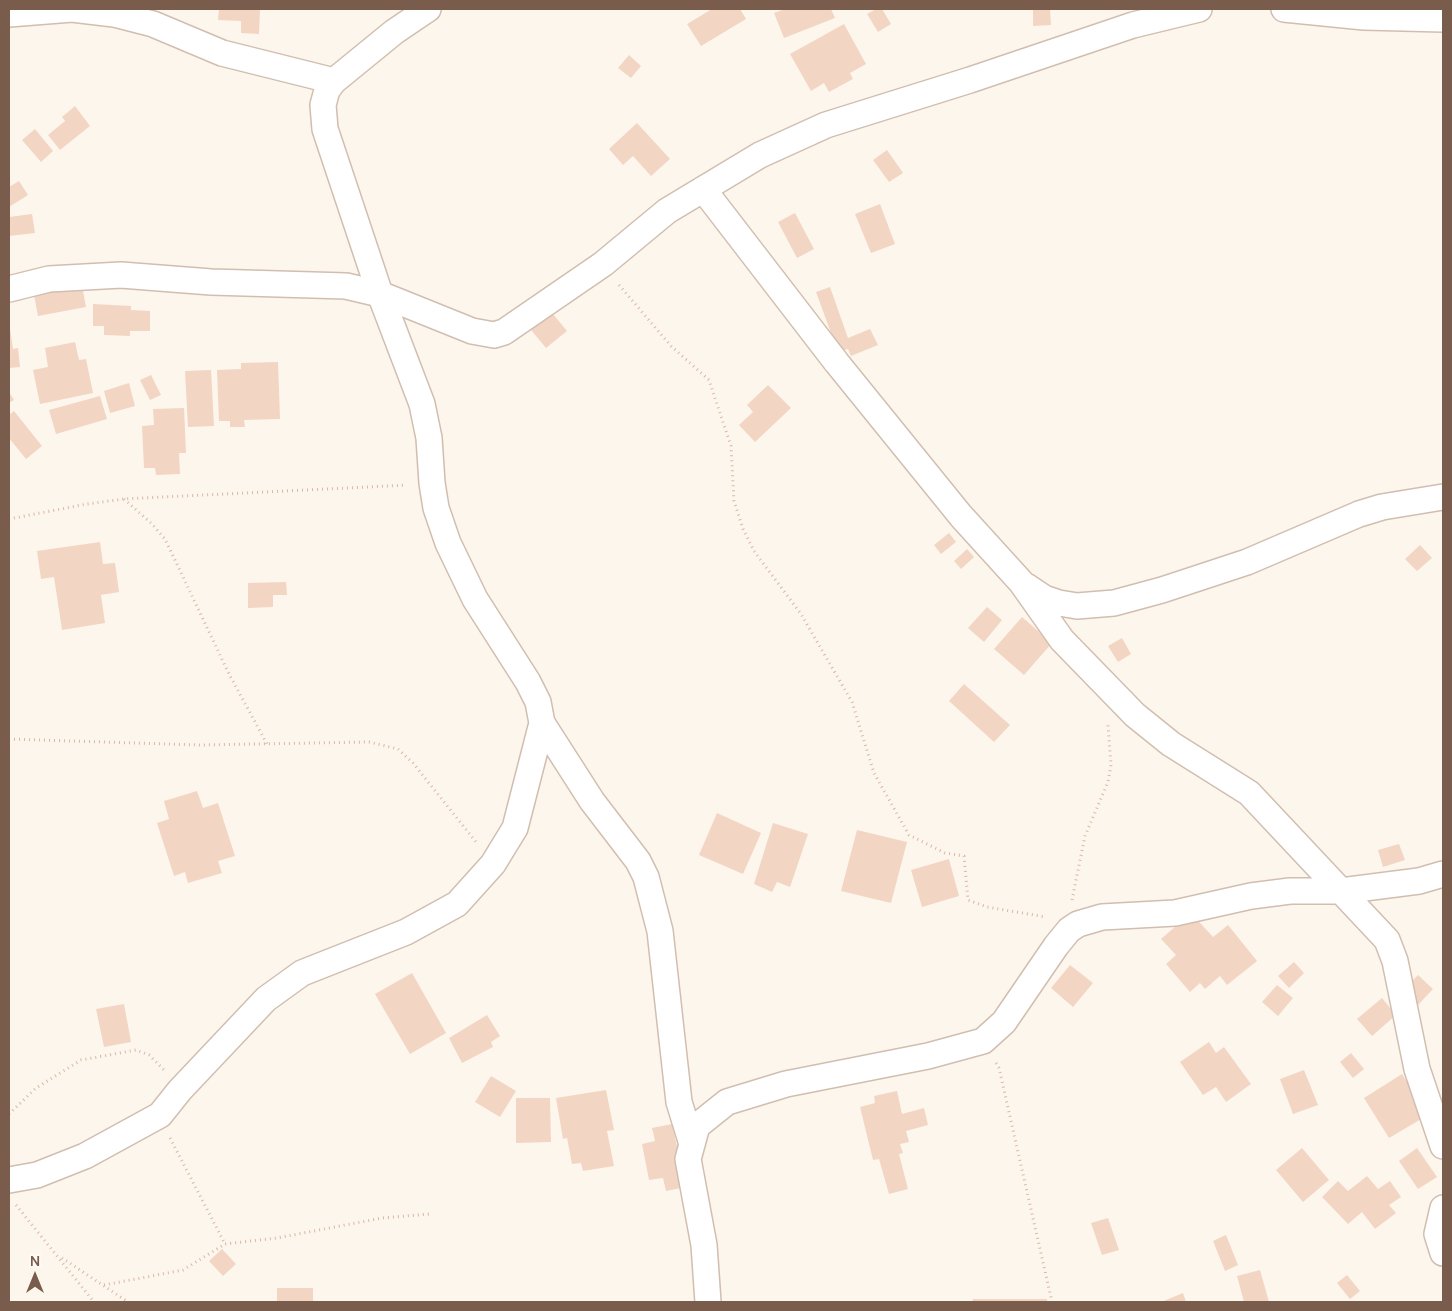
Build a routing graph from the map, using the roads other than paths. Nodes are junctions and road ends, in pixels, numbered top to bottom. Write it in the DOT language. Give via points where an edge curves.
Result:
graph roads {
  1 [pos="428,9"];
  2 [pos="1199,9"];
  3 [pos="1284,9"];
  4 [pos="9,14"];
  5 [pos="1443,19"];
  6 [pos="334,81"];
  7 [pos="703,189"];
  8 [pos="9,289"];
  9 [pos="380,294"];
  10 [pos="1443,497"];
  11 [pos="1021,582"];
  12 [pos="542,723"];
  13 [pos="1443,874"];
  14 [pos="1342,892"];
  15 [pos="691,1141"];
  16 [pos="1443,1146"];
  17 [pos="9,1180"];
  18 [pos="1443,1208"];
  19 [pos="1443,1253"];
  20 [pos="708,1302"];
  1 -- 6 [label="street"];
  2 -- 7 [label="street" via="1133,25 826,125 760,154"];
  3 -- 5 [label="street" via="1364,17"];
  4 -- 6 [label="street" via="72,9 114,14 153,24 222,54"];
  6 -- 9 [label="street" via="323,105 325,128"];
  7 -- 9 [label="street" via="667,211 603,264 504,332 494,335 472,331"];
  7 -- 11 [label="street" via="837,363 961,516"];
  8 -- 9 [label="street" via="49,279 121,275 211,282 346,286"];
  9 -- 12 [label="street" via="422,404 436,508 448,543 475,599 528,682 538,702"];
  10 -- 11 [label="street" via="1359,514 1247,562 1114,603 1077,606 1059,603 1044,598"];
  11 -- 14 [label="street" via="1062,640 1129,709 1171,744 1249,793"];
  12 -- 15 [label="street" via="646,877 660,931 679,1102"];
  12 -- 17 [label="street" via="515,828 493,864 457,904 406,932 302,973 266,999 160,1115 85,1156 37,1175"];
  13 -- 14 [label="street" via="1419,881"];
  14 -- 15 [label="street" via="1252,896 1175,913 1102,917 1078,924 1056,946 1004,1022 994,1033 971,1046 786,1084 727,1102 696,1126"];
  14 -- 16 [label="street" via="1387,940 1395,961 1417,1069"];
  15 -- 20 [label="street" via="688,1159 704,1245"];
  18 -- 19 [label="street" via="1437,1234"];
}
